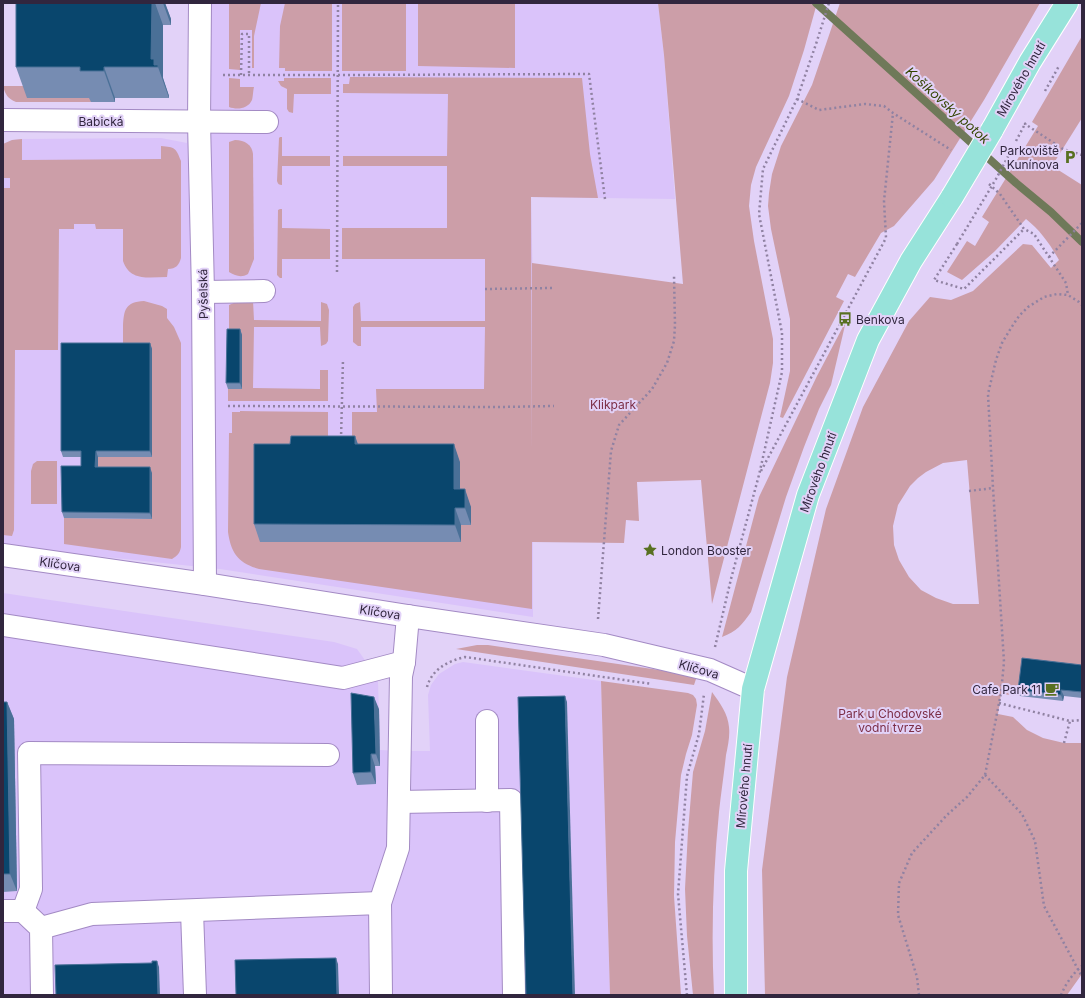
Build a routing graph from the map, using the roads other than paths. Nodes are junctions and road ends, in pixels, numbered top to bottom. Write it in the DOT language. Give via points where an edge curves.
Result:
graph roads {
  1 [pos="200,3"];
  2 [pos="1067,3"];
  3 [pos="3,120"];
  4 [pos="199,122"];
  5 [pos="267,122"];
  6 [pos="264,291"];
  7 [pos="203,292"];
  8 [pos="3,555"];
  9 [pos="205,584"];
  10 [pos="408,616"];
  11 [pos="3,625"];
  12 [pos="404,662"];
  13 [pos="753,689"];
  14 [pos="487,721"];
  15 [pos="328,755"];
  16 [pos="487,800"];
  17 [pos="399,802"];
  18 [pos="380,903"];
  19 [pos="13,911"];
  20 [pos="192,911"];
  21 [pos="41,928"];
  22 [pos="42,995"];
  23 [pos="195,995"];
  24 [pos="382,995"];
  25 [pos="514,995"];
  26 [pos="736,995"];
  1 -- 4 [label="street, Pyšelská"];
  2 -- 13 [label="main road, Mírového hnutí, bridge" via="911,261 868,340 808,495"];
  3 -- 4 [label="street, Babická"];
  4 -- 5 [label="street, Babická"];
  4 -- 7 [label="street, Pyšelská"];
  6 -- 7 [label="street"];
  7 -- 9 [label="street, Pyšelská"];
  8 -- 9 [label="street, Klíčova"];
  9 -- 10 [label="street, Klíčova"];
  10 -- 12 [label="street"];
  10 -- 13 [label="street, Klíčova" via="604,645 710,670"];
  11 -- 12 [label="street" via="343,678"];
  12 -- 17 [label="street"];
  13 -- 26 [label="main road, Mírového hnutí" via="736,871"];
  14 -- 16 [label="street"];
  15 -- 19 [label="street" via="29,753 31,889"];
  16 -- 17 [label="street"];
  16 -- 25 [label="street" via="511,800"];
  17 -- 18 [label="street" via="398,848"];
  18 -- 20 [label="street"];
  18 -- 24 [label="street"];
  19 -- 21 [label="street"];
  20 -- 21 [label="street" via="92,914"];
  20 -- 23 [label="street"];
  21 -- 22 [label="street"];
}
